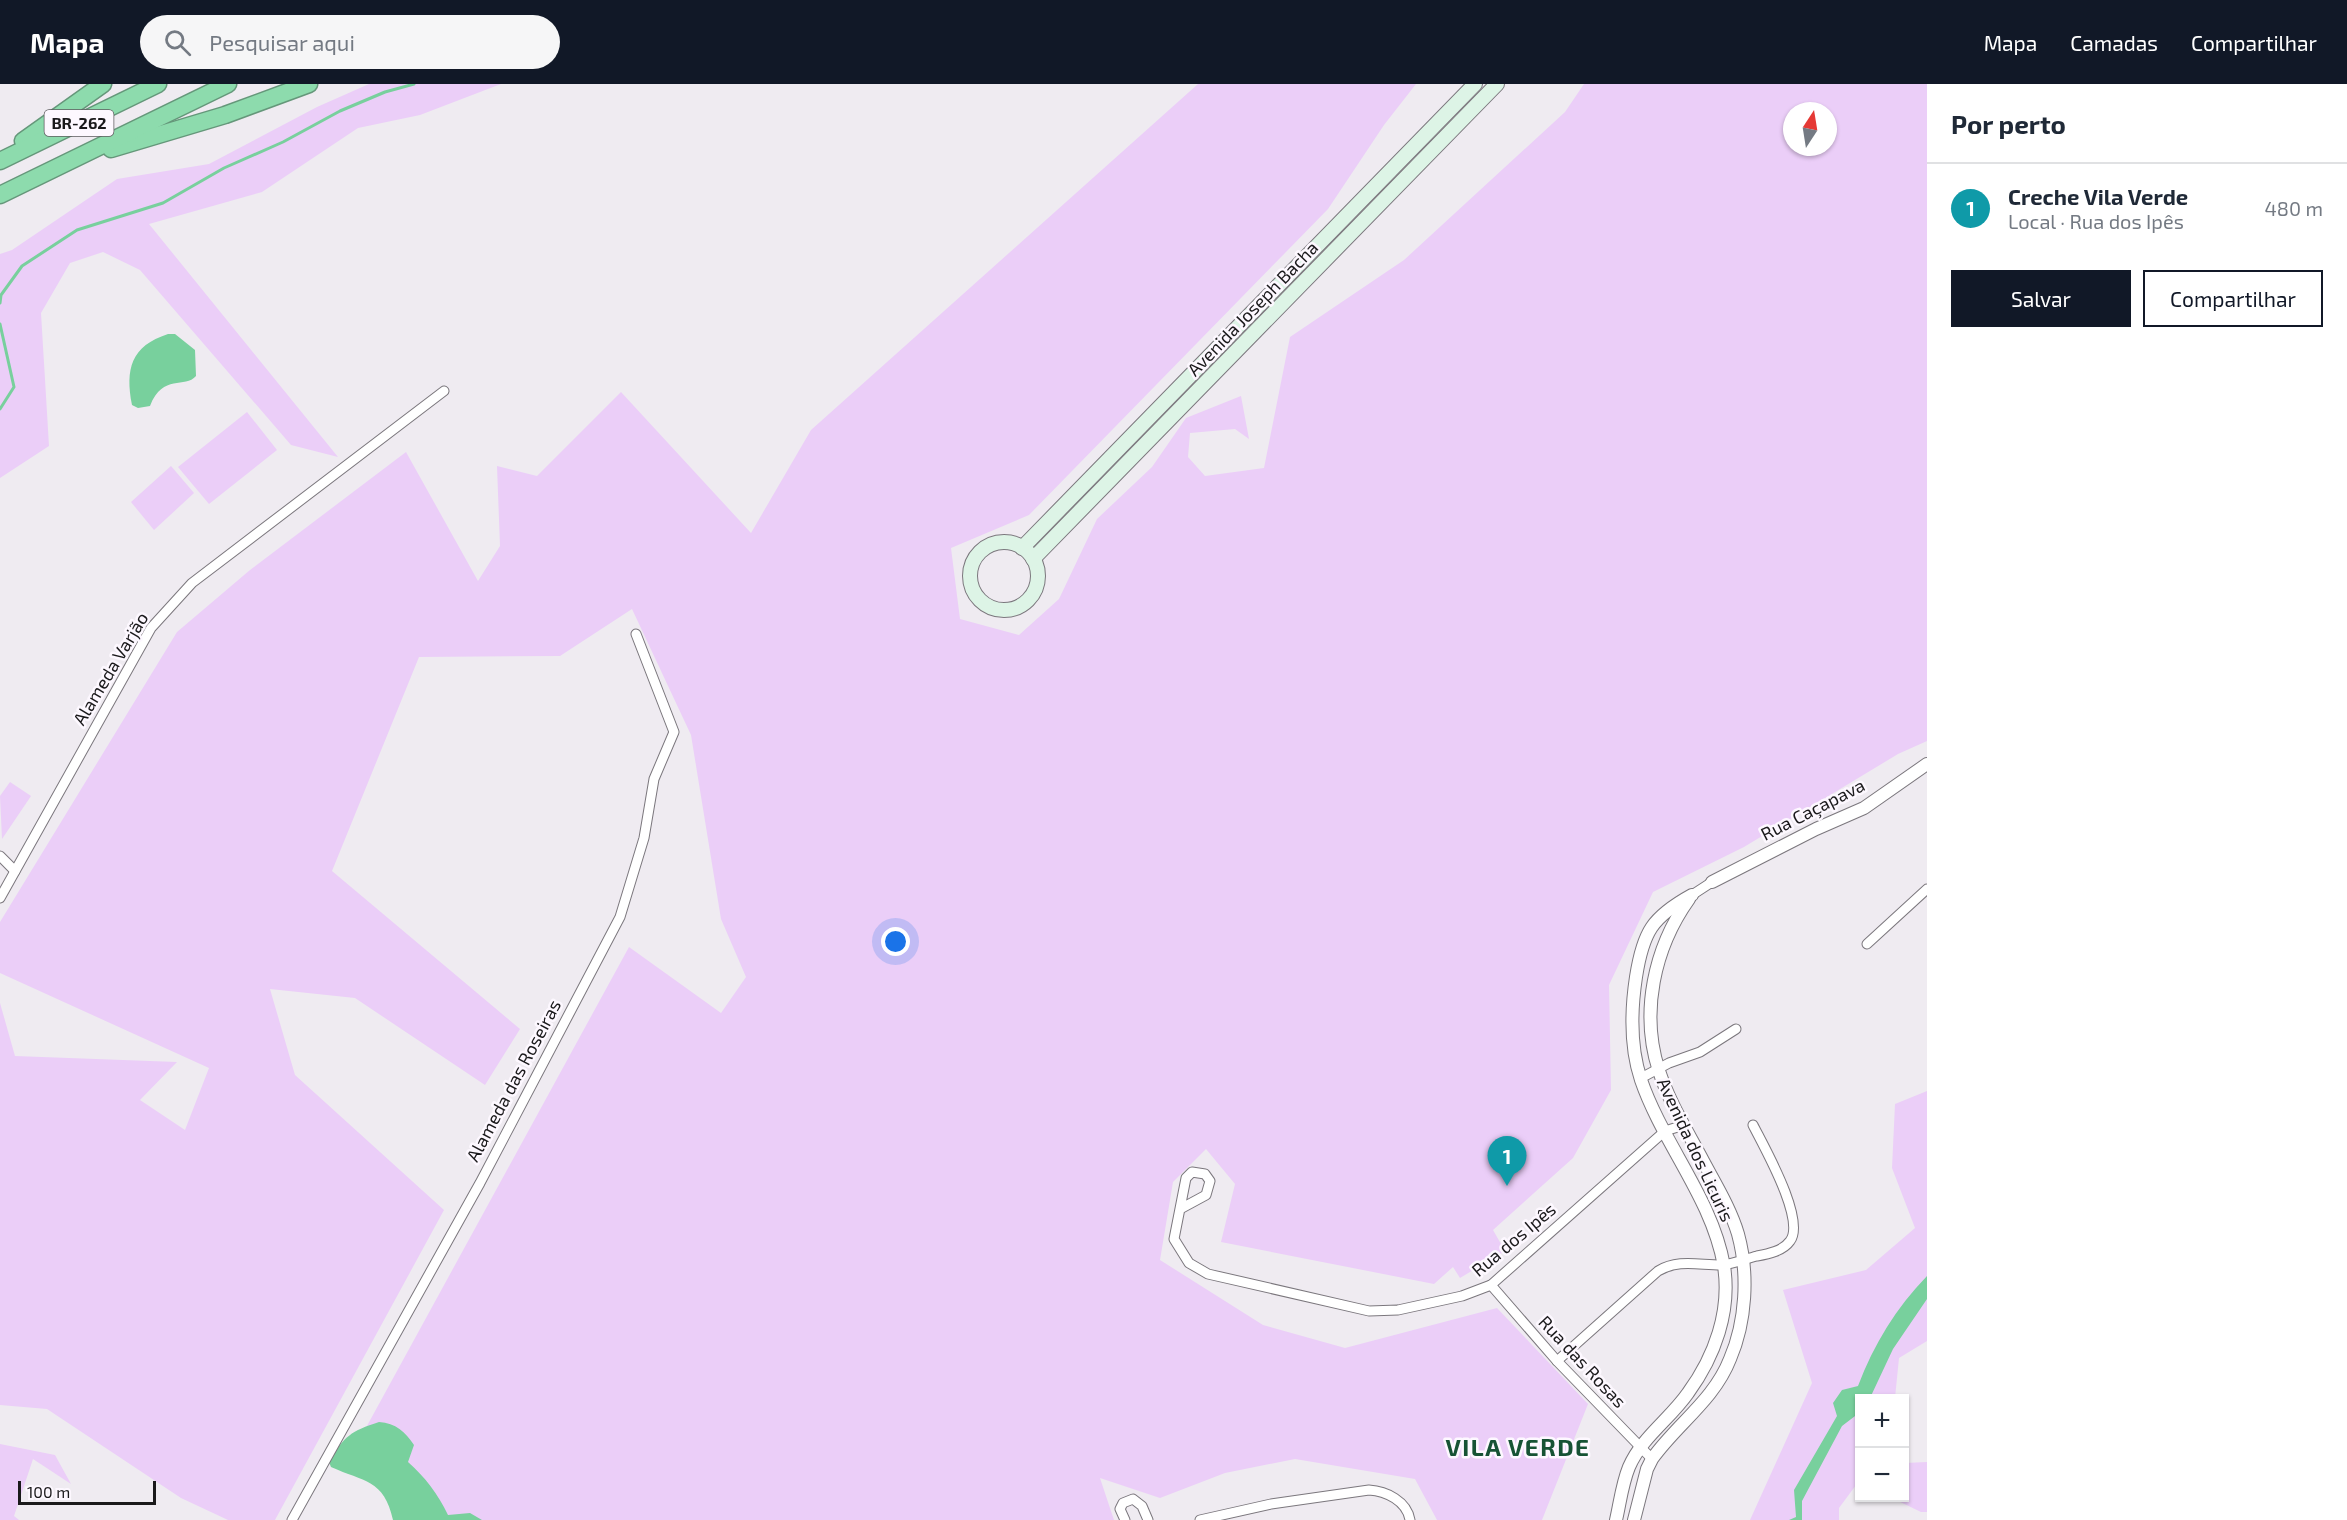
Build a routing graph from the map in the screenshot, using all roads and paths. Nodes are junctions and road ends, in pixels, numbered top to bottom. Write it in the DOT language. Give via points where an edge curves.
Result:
graph roads {
  1 [pos="103,84"];
  2 [pos="158,84"];
  3 [pos="228,84"];
  4 [pos="309,84"];
  5 [pos="1475,84"];
  6 [pos="1497,84"];
  7 [pos="0,160"];
  8 [pos="70,161"];
  9 [pos="0,195"];
  10 [pos="444,391"];
  11 [pos="1022,548"];
  12 [pos="1033,559"];
  13 [pos="636,634"];
  14 [pos="1927,764"];
  15 [pos="0,856"];
  16 [pos="15,871"];
  17 [pos="1712,882"];
  18 [pos="1927,889"];
  19 [pos="1692,895"];
  20 [pos="0,898"];
  21 [pos="1867,944"];
  22 [pos="1736,1029"];
  23 [pos="1658,1069"];
  24 [pos="1641,1078"];
  25 [pos="1684,1125"];
  26 [pos="1753,1125"];
  27 [pos="1665,1131"];
  28 [pos="1182,1208"];
  29 [pos="1743,1260"];
  30 [pos="1724,1265"];
  31 [pos="1491,1285"];
  32 [pos="1557,1361"];
  33 [pos="1641,1448"];
  34 [pos="1652,1459"];
  35 [pos="292,1520"];
  36 [pos="1125,1520"];
  37 [pos="1148,1520"];
  38 [pos="1200,1520"];
  39 [pos="1410,1520"];
  40 [pos="1616,1520"];
  41 [pos="1634,1520"];
  1 -- 7 [label="highway"];
  2 -- 7 [label="highway, BR-262"];
  3 -- 8 [label="highway, BR-262"];
  4 -- 8 [label="highway" via="225,115"];
  5 -- 11 [label="main road, Avenida Joseph Bacha"];
  6 -- 12 [label="main road, Avenida Joseph Bacha"];
  8 -- 9 [label="highway, BR-262"];
  10 -- 16 [label="street, Alameda Varjão" via="192,583 151,628"];
  11 -- 12 [label="main road"];
  11 -- 12 [label="main road" via="1001,542 981,550 971,569 973,591 980,600 999,609 1020,606 1029,599 1038,580"];
  13 -- 35 [label="street, Alameda das Roseiras" via="674,732 654,779 644,838 620,917 480,1182"];
  14 -- 17 [label="street, Rua Caçapava" via="1864,808"];
  15 -- 16 [label="street"];
  16 -- 20 [label="street, Alameda Varjão"];
  17 -- 19 [label="street, Avenida dos Licuris"];
  18 -- 21 [label="street"];
  19 -- 23 [label="street, Avenida dos Licuris" via="1663,944 1652,992 1651,1029"];
  19 -- 24 [label="street, Avenida dos Licuris" via="1665,910 1651,927 1639,959 1631,1009"];
  22 -- 23 [label="street" via="1700,1052"];
  23 -- 24 [label="street"];
  23 -- 25 [label="street, Avenida dos Licuris"];
  24 -- 27 [label="street, Avenida dos Licuris"];
  25 -- 27 [label="street, Rua dos Ipês"];
  25 -- 29 [label="street, Avenida dos Licuris" via="1729,1209"];
  26 -- 29 [label="street" via="1782,1187 1794,1232 1782,1249"];
  27 -- 30 [label="street, Avenida dos Licuris" via="1712,1221"];
  27 -- 31 [label="street, Rua dos Ipês"];
  28 -- 31 [label="street, Rua dos Ipês" via="1174,1230 1176,1246 1189,1263 1208,1274 1369,1311 1398,1310 1462,1296"];
  29 -- 30 [label="street"];
  29 -- 34 [label="street, Avenida dos Licuris" via="1744,1296 1731,1358 1711,1394"];
  30 -- 32 [label="street" via="1672,1263 1658,1271"];
  30 -- 33 [label="street, Avenida dos Licuris" via="1727,1296 1709,1357 1688,1394"];
  31 -- 32 [label="street, Rua das Rosas"];
  32 -- 33 [label="street, Rua das Rosas"];
  33 -- 34 [label="street, Rua das Rosas"];
  33 -- 40 [label="street, Avenida dos Licuris" via="1629,1467"];
  34 -- 41 [label="street, Avenida dos Licuris"];
  36 -- 37 [label="street" via="1120,1509 1133,1499 1142,1506"];
  38 -- 39 [label="street" via="1282,1502 1369,1490 1396,1498"];
}
